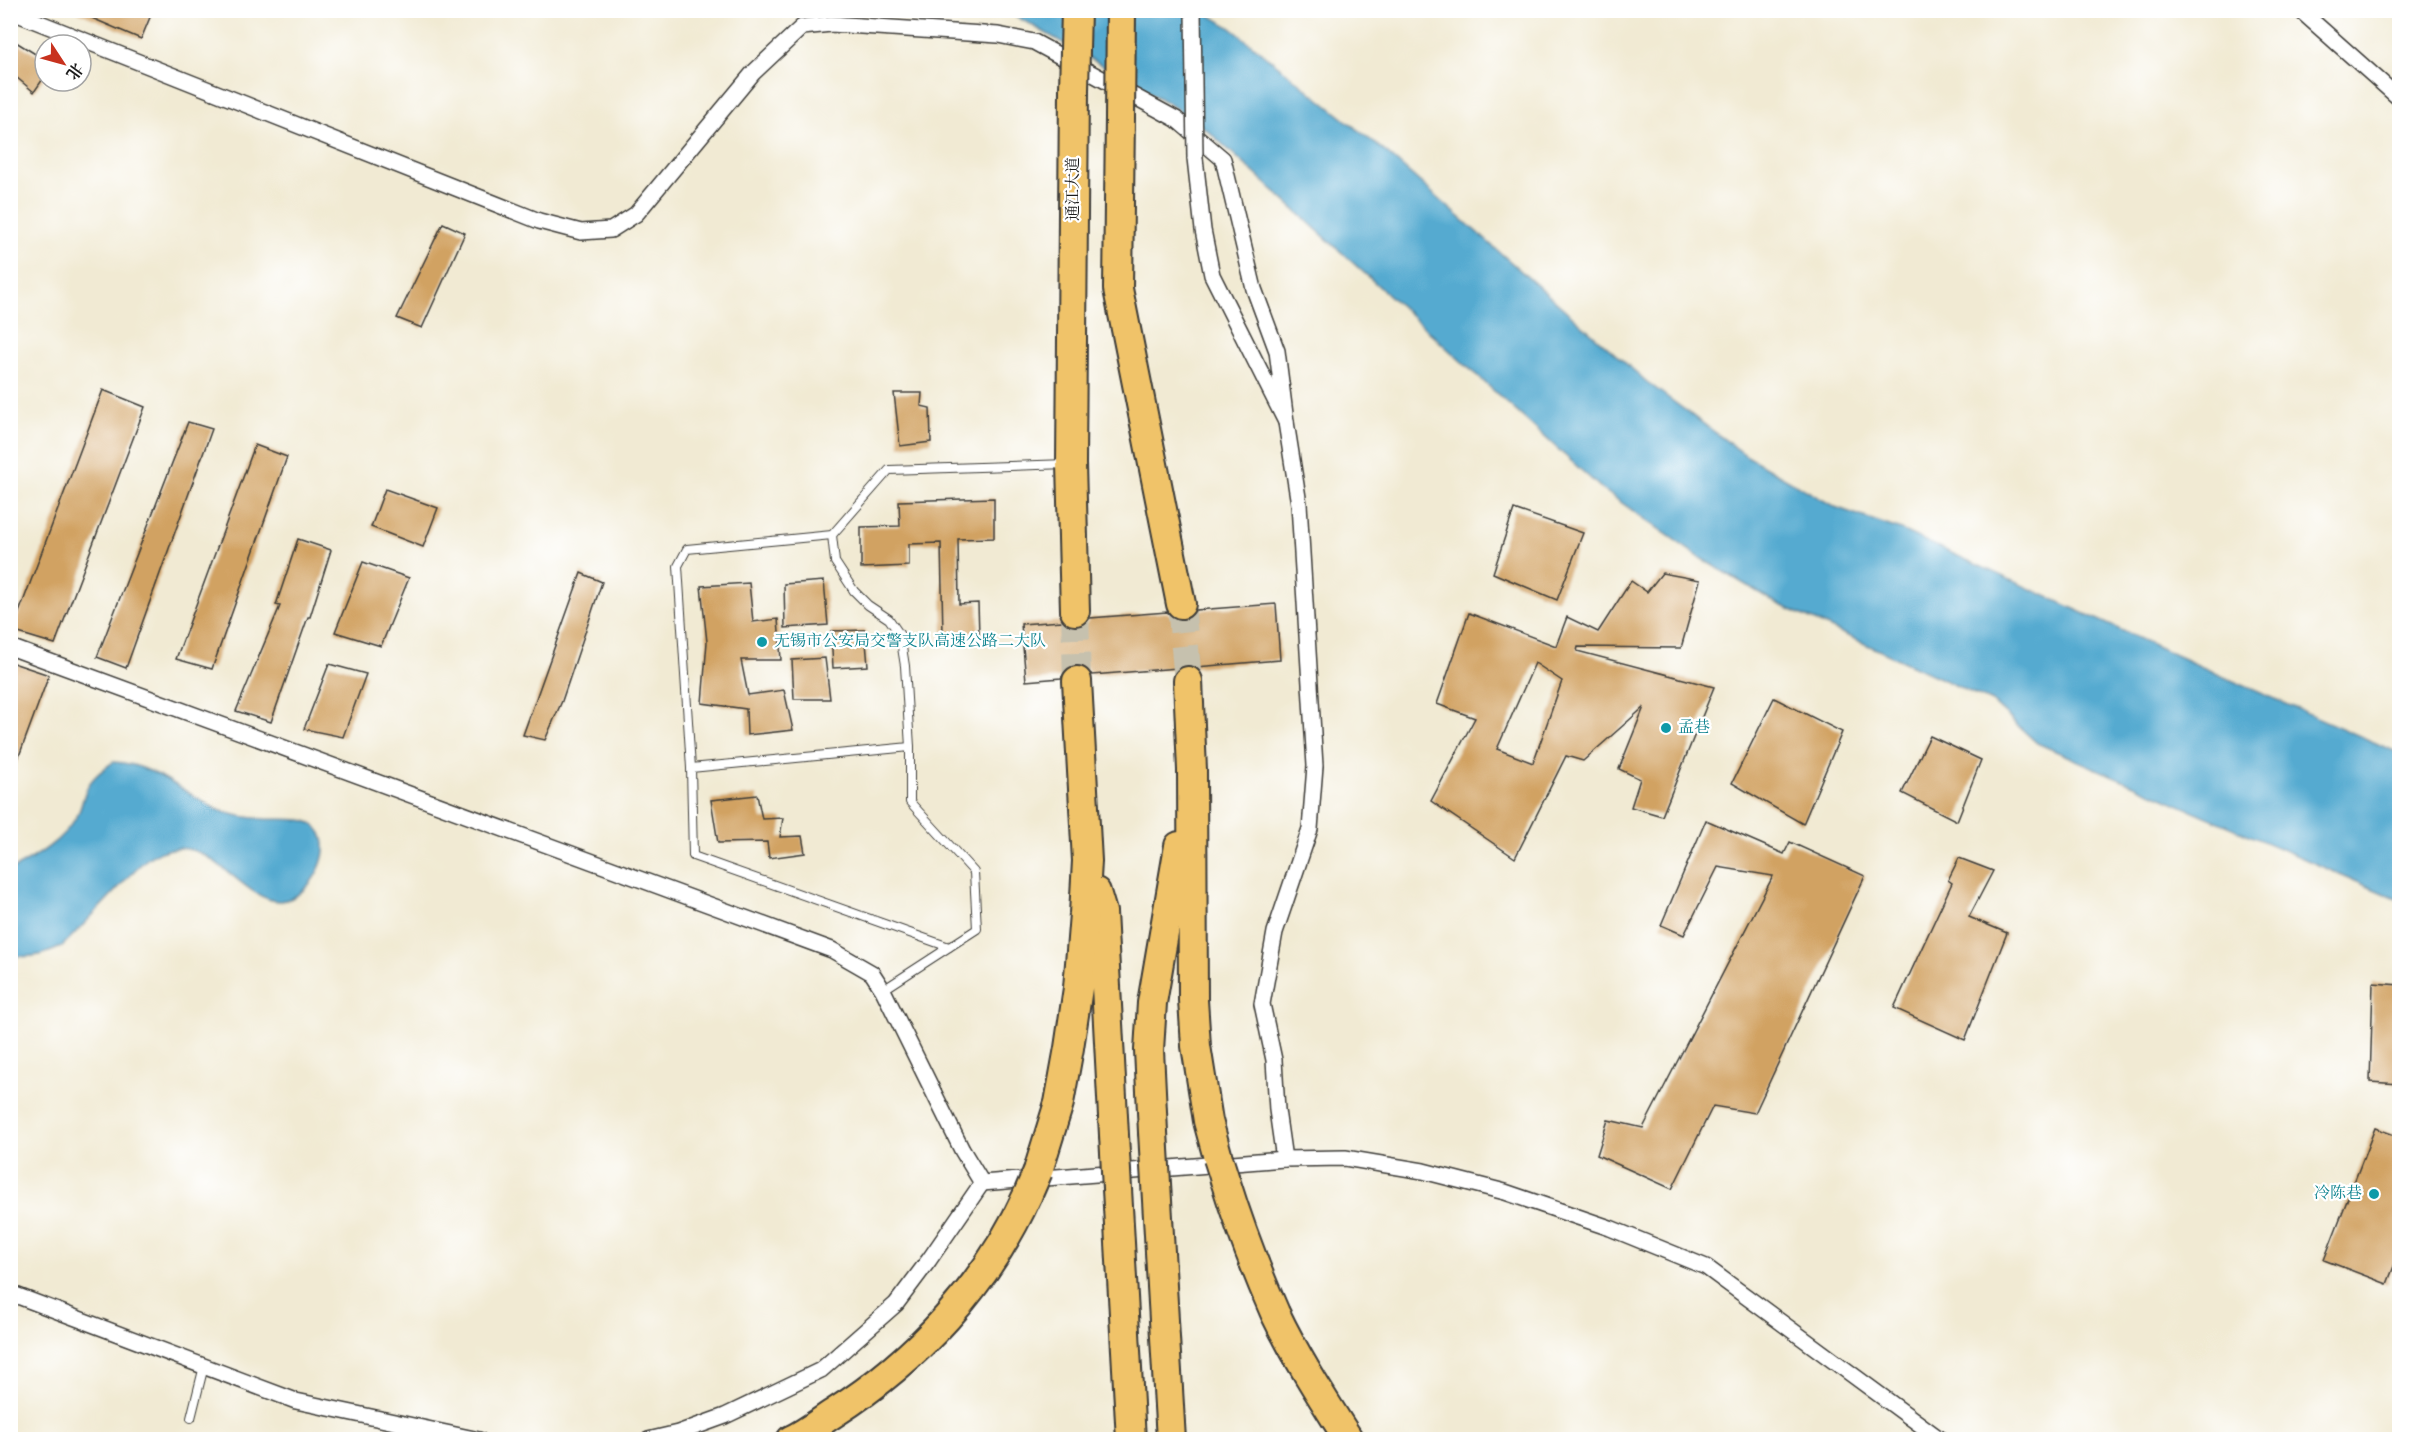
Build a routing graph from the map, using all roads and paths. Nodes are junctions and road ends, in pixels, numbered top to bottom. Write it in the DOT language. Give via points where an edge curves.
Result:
graph roads {
  1 [pos="1076,10"];
  2 [pos="1121,10"];
  3 [pos="1193,10"];
  4 [pos="2300,10"];
  5 [pos="10,11"];
  6 [pos="2400,99"];
  7 [pos="1074,289"];
  8 [pos="1118,289"];
  9 [pos="1286,422"];
  10 [pos="1071,464"];
  11 [pos="832,535"];
  12 [pos="1181,604"];
  13 [pos="1075,611"];
  14 [pos="10,647"];
  15 [pos="1077,681"];
  16 [pos="1188,681"];
  17 [pos="910,747"];
  18 [pos="691,768"];
  19 [pos="1192,770"];
  20 [pos="1087,861"];
  21 [pos="949,947"];
  22 [pos="883,990"];
  23 [pos="1284,1159"];
  24 [pos="982,1183"];
  25 [pos="10,1293"];
  26 [pos="204,1366"];
  27 [pos="191,1418"];
  28 [pos="478,1440"];
  29 [pos="648,1440"];
  30 [pos="791,1440"];
  31 [pos="1131,1440"];
  32 [pos="1171,1440"];
  33 [pos="1350,1440"];
  34 [pos="1941,1440"];
  1 -- 7 [label="highway, 通江大道, bridge"];
  2 -- 8 [label="highway, bridge"];
  3 -- 9 [label="street, bridge" via="1196,158 1212,275"];
  4 -- 6 [label="street"];
  5 -- 9 [label="street" via="539,220 581,232 611,230 636,214 753,73 802,27 831,24 998,35 1034,42 1176,119 1223,159 1254,289 1277,351"];
  7 -- 8 [label="highway"];
  7 -- 10 [label="highway, 通江大道"];
  8 -- 12 [label="highway"];
  9 -- 23 [label="street" via="1299,504 1315,766 1310,830 1275,932 1262,1004 1274,1060"];
  10 -- 11 [label="lane" via="889,470"];
  10 -- 13 [label="highway, 通江大道"];
  11 -- 17 [label="lane" via="835,562 854,591 889,619 900,635"];
  11 -- 18 [label="lane" via="687,549 678,566"];
  14 -- 22 [label="street" via="832,950 872,973"];
  15 -- 20 [label="highway"];
  16 -- 19 [label="highway"];
  17 -- 18 [label="lane"];
  17 -- 21 [label="lane" via="910,802 974,872 977,929"];
  18 -- 21 [label="lane" via="693,856"];
  19 -- 32 [label="highway, bridge" via="1152,1003 1149,1050"];
  19 -- 33 [label="highway" via="1193,1000 1208,1121 1240,1228 1276,1314 1318,1392"];
  20 -- 30 [label="highway" via="1070,1048 1059,1103 1019,1213 981,1276 928,1340 870,1390"];
  20 -- 31 [label="highway, bridge" via="1102,912"];
  21 -- 22 [label="lane"];
  22 -- 24 [label="street"];
  23 -- 24 [label="street"];
  23 -- 34 [label="street" via="1345,1158 1505,1192 1706,1267"];
  24 -- 29 [label="street" via="896,1304 821,1370 725,1416"];
  25 -- 26 [label="street"];
  26 -- 27 [label="lane"];
  26 -- 28 [label="street" via="296,1401"];
}
